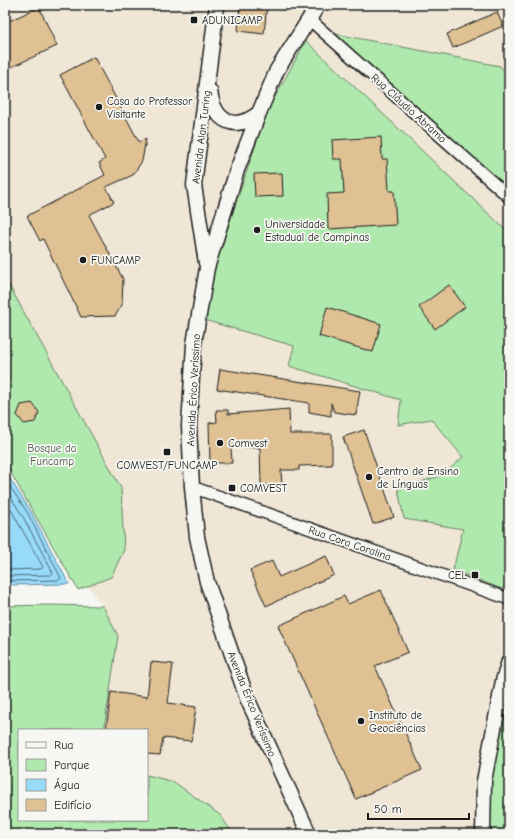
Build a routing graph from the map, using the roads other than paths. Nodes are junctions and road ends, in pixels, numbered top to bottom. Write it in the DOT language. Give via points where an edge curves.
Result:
graph roads {
  1 [pos="217,5"];
  2 [pos="318,5"];
  3 [pos="309,19"];
  4 [pos="208,80"];
  5 [pos="259,113"];
  6 [pos="509,197"];
  7 [pos="207,268"];
  8 [pos="192,487"];
  9 [pos="509,599"];
  10 [pos="509,661"];
  11 [pos="309,834"];
  12 [pos="483,834"];
  1 -- 4 [label="street, Avenida Alan Turing"];
  2 -- 3 [label="street, Avenida Érico Veríssimo"];
  3 -- 5 [label="street, Avenida Érico Veríssimo" via="277,70"];
  3 -- 6 [label="street, Rua Cláudio Abramo"];
  4 -- 5 [label="street" via="211,102 224,119 232,123 243,122"];
  4 -- 7 [label="street, Avenida Alan Turing" via="194,185"];
  5 -- 7 [label="street, Avenida Érico Veríssimo" via="237,170"];
  7 -- 8 [label="street, Avenida Érico Veríssimo" via="194,344 189,426"];
  8 -- 9 [label="street, Rua Cora Coralina"];
  8 -- 11 [label="street, Avenida Érico Veríssimo" via="197,537 215,608 247,698"];
  10 -- 12 [label="street" via="484,781"];
}
